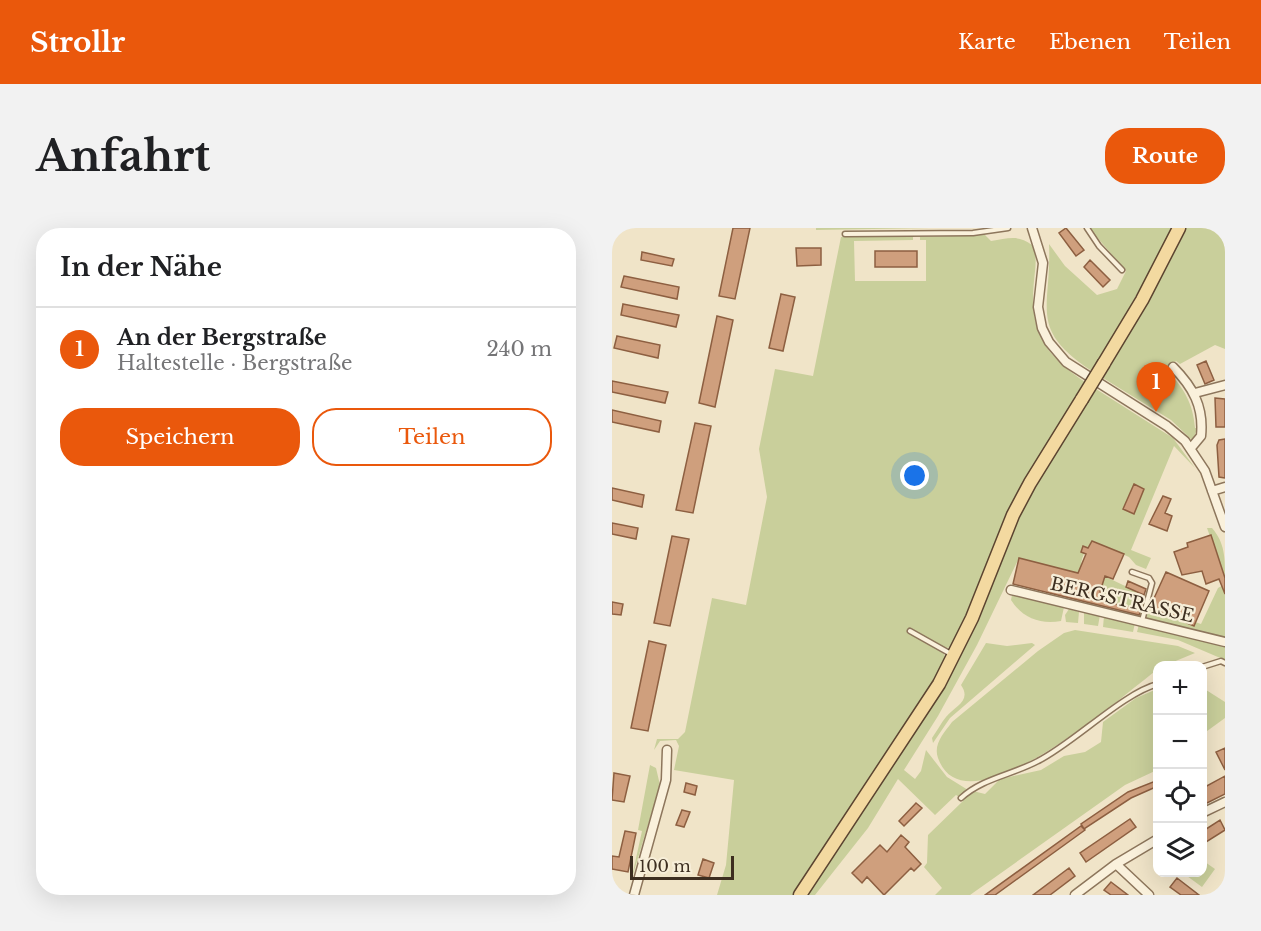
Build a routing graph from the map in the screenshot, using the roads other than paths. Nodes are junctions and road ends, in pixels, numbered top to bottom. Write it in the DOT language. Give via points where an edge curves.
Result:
graph roads {
  1 [pos="1008,228"];
  2 [pos="1032,228"];
  3 [pos="1087,228"];
  4 [pos="1179,228"];
  5 [pos="845,234"];
  6 [pos="1122,270"];
  7 [pos="1173,367"];
  8 [pos="1225,385"];
  9 [pos="1195,393"];
  10 [pos="1191,448"];
  11 [pos="1225,486"];
  12 [pos="1212,491"];
  13 [pos="1225,527"];
  14 [pos="1132,572"];
  15 [pos="1011,590"];
  16 [pos="1142,622"];
  17 [pos="910,631"];
  18 [pos="1225,642"];
  19 [pos="955,655"];
  20 [pos="1225,663"];
  21 [pos="1207,666"];
  22 [pos="1153,686"];
  23 [pos="667,750"];
  24 [pos="961,798"];
  25 [pos="1225,802"];
  26 [pos="1207,811"];
  27 [pos="1153,842"];
  28 [pos="1116,864"];
  29 [pos="634,895"];
  30 [pos="800,895"];
  31 [pos="1075,895"];
  32 [pos="1149,895"];
  1 -- 5 [label="lane" via="973,233"];
  2 -- 10 [label="street" via="1043,263 1038,307 1049,342 1066,362 1167,426"];
  3 -- 6 [label="lane"];
  4 -- 19 [label="main road, bridge" via="1142,300 1021,499"];
  7 -- 9 [label="street"];
  8 -- 9 [label="street"];
  9 -- 10 [label="street" via="1202,432"];
  10 -- 12 [label="street"];
  11 -- 12 [label="street"];
  12 -- 13 [label="street"];
  14 -- 16 [label="lane" via="1152,583"];
  15 -- 16 [label="street, BERGSTRASSE"];
  16 -- 18 [label="street, BERGSTRASSE"];
  17 -- 19 [label="lane"];
  19 -- 30 [label="main road"];
  20 -- 21 [label="lane"];
  22 -- 24 [label="lane" via="1137,693 1039,761 975,786"];
  23 -- 29 [label="street" via="666,780"];
  25 -- 26 [label="street"];
  27 -- 28 [label="street"];
  28 -- 31 [label="street"];
  28 -- 32 [label="street"];
}
